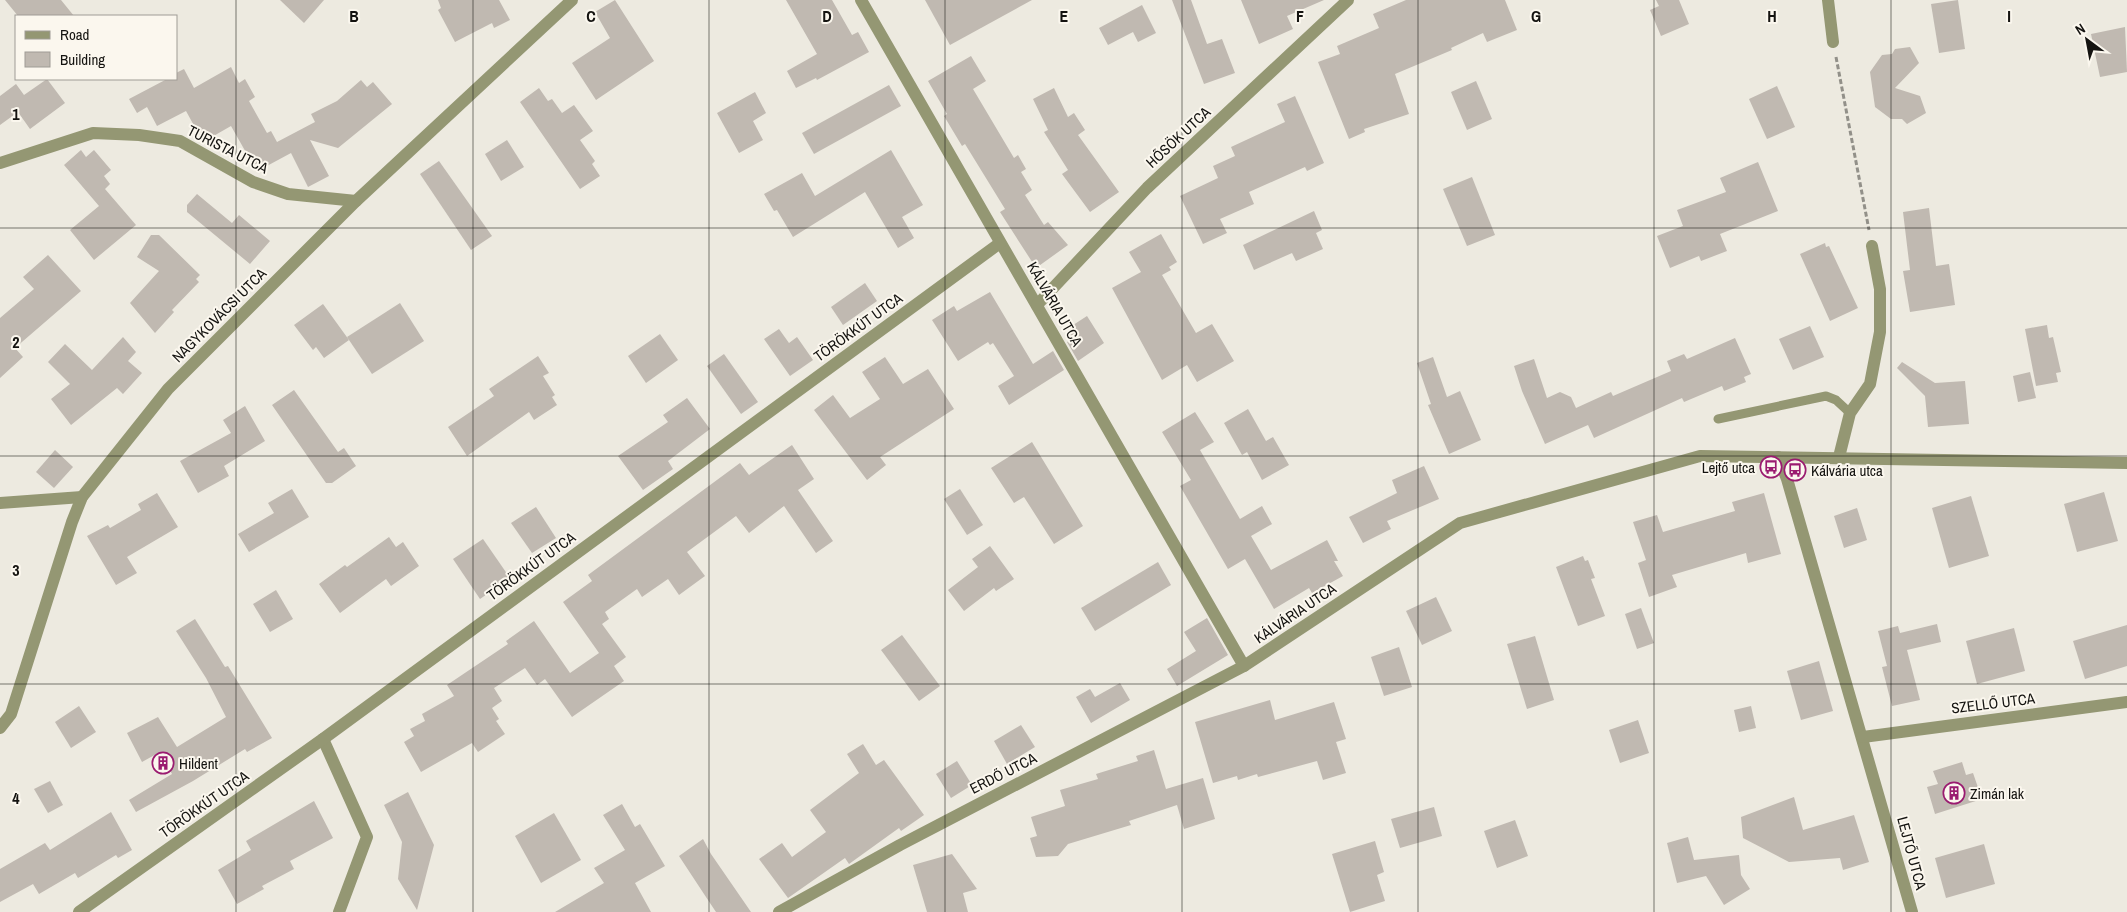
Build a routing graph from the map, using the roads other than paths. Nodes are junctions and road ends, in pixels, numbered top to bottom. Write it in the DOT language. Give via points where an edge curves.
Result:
graph roads {
  1 [pos="572,0"];
  2 [pos="861,0"];
  3 [pos="1348,0"];
  4 [pos="1828,0"];
  5 [pos="1833,42"];
  6 [pos="0,163"];
  7 [pos="356,201"];
  8 [pos="1000,243"];
  9 [pos="1872,246"];
  10 [pos="1037,305"];
  11 [pos="1850,413"];
  12 [pos="1718,419"];
  13 [pos="2127,453"];
  14 [pos="1778,457"];
  15 [pos="1838,457"];
  16 [pos="2104,463"];
  17 [pos="2127,463"];
  18 [pos="82,497"];
  19 [pos="0,503"];
  20 [pos="1244,666"];
  21 [pos="2127,702"];
  22 [pos="0,728"];
  23 [pos="1863,737"];
  24 [pos="323,739"];
  25 [pos="79,912"];
  26 [pos="338,912"];
  27 [pos="779,912"];
  28 [pos="1912,912"];
  1 -- 7 [label="street, NAGYKOVÁCSI UTCA"];
  2 -- 8 [label="street, KÁLVÁRIA UTCA"];
  3 -- 10 [label="street, HŐSÖK UTCA" via="1147,188"];
  4 -- 5 [label="street"];
  6 -- 7 [label="street, TURISTA UTCA" via="93,133 139,135 180,142 253,182 288,194"];
  7 -- 18 [label="street, NAGYKOVÁCSI UTCA" via="168,389"];
  8 -- 10 [label="street, KÁLVÁRIA UTCA"];
  8 -- 24 [label="street, TÖRÖKKÚT UTCA"];
  9 -- 11 [label="street" via="1880,289 1880,332 1870,384"];
  10 -- 20 [label="street, KÁLVÁRIA UTCA"];
  11 -- 12 [label="lane" via="1836,400 1826,396"];
  11 -- 15 [label="street"];
  13 -- 16 [label="street, KÁLVÁRIA UTCA"];
  14 -- 15 [label="street, KÁLVÁRIA UTCA"];
  14 -- 20 [label="street, KÁLVÁRIA UTCA" via="1700,456 1460,523"];
  14 -- 23 [label="street, LEJTŐ UTCA"];
  15 -- 16 [label="street, KÁLVÁRIA UTCA"];
  16 -- 17 [label="street, KÁLVÁRIA UTCA"];
  18 -- 19 [label="street"];
  18 -- 22 [label="street, NAGYKOVÁCSI UTCA" via="10,714"];
  20 -- 27 [label="street, ERDŐ UTCA" via="900,845"];
  21 -- 23 [label="street, SZELLŐ UTCA"];
  23 -- 28 [label="street, LEJTŐ UTCA"];
  24 -- 25 [label="street, TÖRÖKKÚT UTCA"];
  24 -- 26 [label="street" via="367,837"];
}
